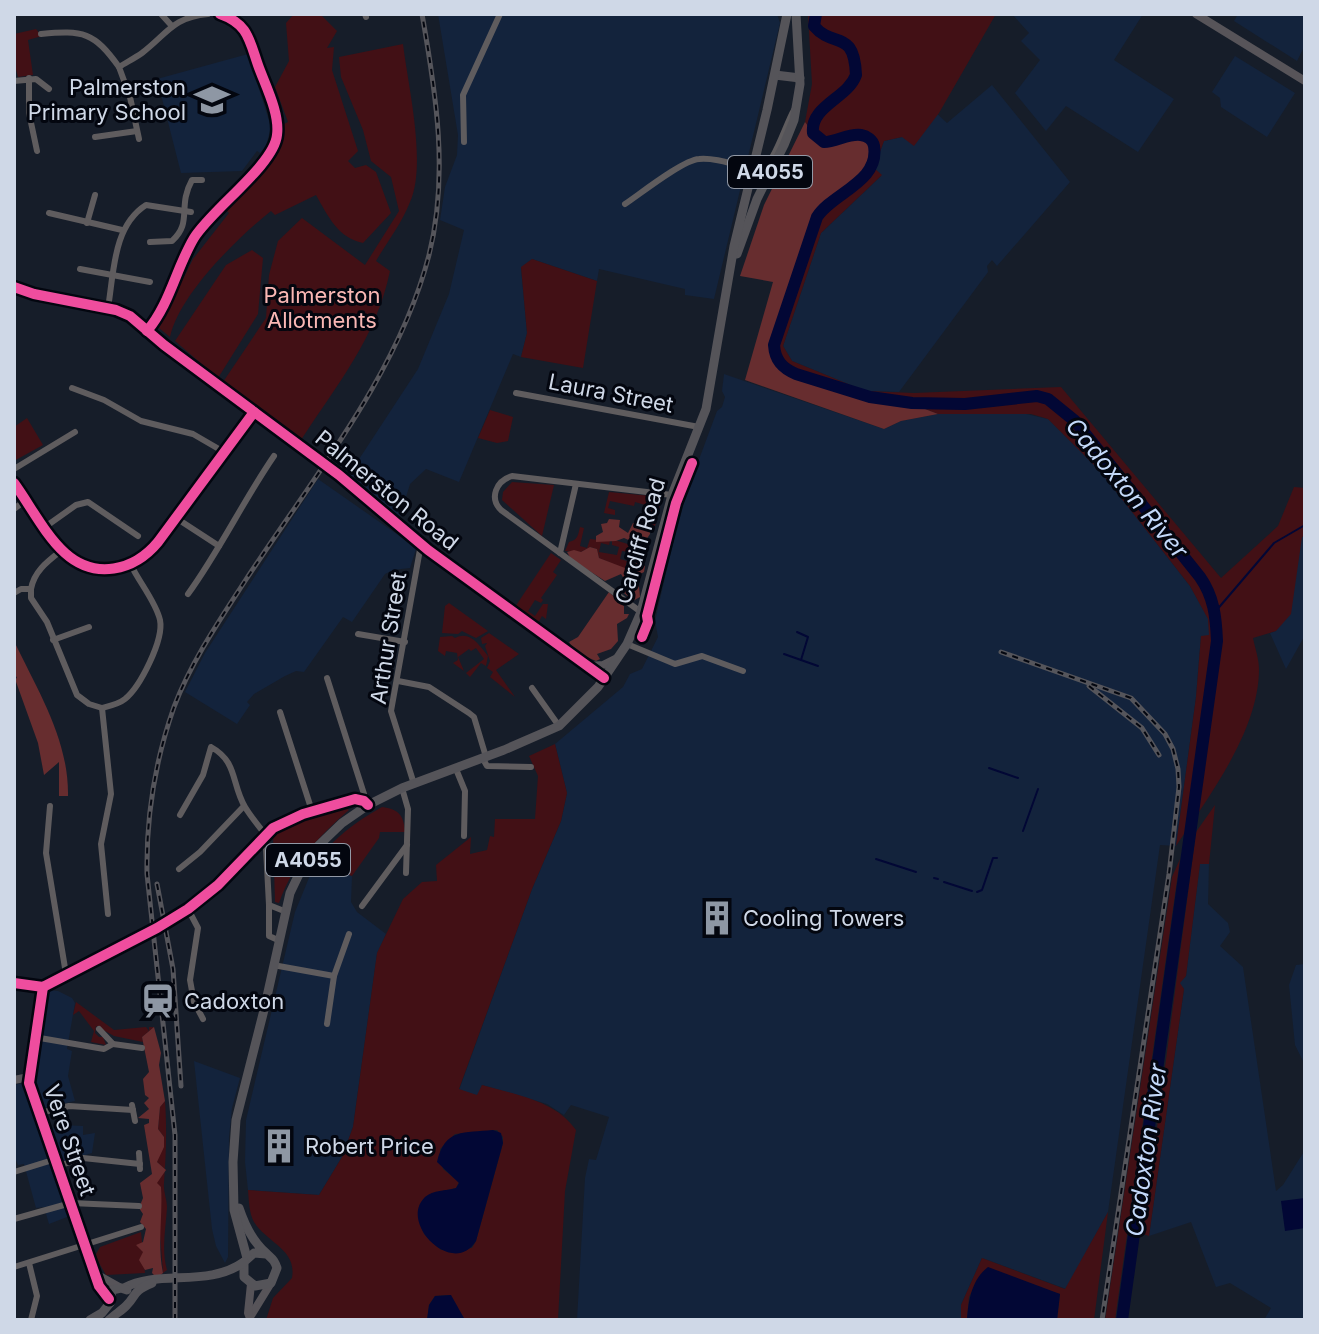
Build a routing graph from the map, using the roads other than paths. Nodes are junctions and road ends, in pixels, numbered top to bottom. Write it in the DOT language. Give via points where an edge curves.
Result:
graph roads {
  1 [pos="161,14"];
  2 [pos="208,14"];
  3 [pos="220,14"];
  4 [pos="500,14"];
  5 [pos="787,14"];
  6 [pos="796,14"];
  7 [pos="1196,14"];
  8 [pos="234,16"];
  9 [pos="171,25"];
  10 [pos="41,34"];
  11 [pos="119,67"];
  12 [pos="775,75"];
  13 [pos="29,78"];
  14 [pos="800,78"];
  15 [pos="14,81"];
  16 [pos="1305,81"];
  17 [pos="49,89"];
  18 [pos="797,105"];
  19 [pos="95,137"];
  20 [pos="464,142"];
  21 [pos="37,151"];
  22 [pos="755,160"];
  23 [pos="737,166"];
  24 [pos="752,175"];
  25 [pos="202,180"];
  26 [pos="95,195"];
  27 [pos="625,204"];
  28 [pos="182,210"];
  29 [pos="191,212"];
  30 [pos="49,213"];
  31 [pos="87,223"];
  32 [pos="122,230"];
  33 [pos="150,242"];
  34 [pos="731,264"];
  35 [pos="80,269"];
  36 [pos="114,275"];
  37 [pos="150,282"];
  38 [pos="14,287"];
  39 [pos="108,308"];
  40 [pos="147,331"];
  41 [pos="72,388"];
  42 [pos="516,393"];
  43 [pos="254,412"];
  44 [pos="699,427"];
  45 [pos="75,432"];
  46 [pos="224,452"];
  47 [pos="274,456"];
  48 [pos="14,469"];
  49 [pos="14,483"];
  50 [pos="576,484"];
  51 [pos="672,495"];
  52 [pos="26,500"];
  53 [pos="14,509"];
  54 [pos="176,518"];
  55 [pos="45,527"];
  56 [pos="138,536"];
  57 [pos="421,544"];
  58 [pos="219,546"];
  59 [pos="62,550"];
  60 [pos="560,553"];
  61 [pos="131,565"];
  62 [pos="31,589"];
  63 [pos="14,593"];
  64 [pos="188,594"];
  65 [pos="641,612"];
  66 [pos="89,627"];
  67 [pos="358,634"];
  68 [pos="53,640"];
  69 [pos="405,642"];
  70 [pos="627,644"];
  71 [pos="619,657"];
  72 [pos="588,666"];
  73 [pos="743,671"];
  74 [pos="327,678"];
  75 [pos="604,678"];
  76 [pos="398,681"];
  77 [pos="532,688"];
  78 [pos="102,708"];
  79 [pos="280,712"];
  80 [pos="559,726"];
  81 [pos="484,758"];
  82 [pos="531,767"];
  83 [pos="456,769"];
  84 [pos="414,784"];
  85 [pos="402,788"];
  86 [pos="366,803"];
  87 [pos="50,806"];
  88 [pos="244,806"];
  89 [pos="312,811"];
  90 [pos="180,815"];
  91 [pos="265,834"];
  92 [pos="464,836"];
  93 [pos="259,842"];
  94 [pos="407,845"];
  95 [pos="179,869"];
  96 [pos="406,873"];
  97 [pos="269,905"];
  98 [pos="362,906"];
  99 [pos="188,909"];
  100 [pos="284,911"];
  101 [pos="108,914"];
  102 [pos="349,934"];
  103 [pos="278,940"];
  104 [pos="273,965"];
  105 [pos="66,974"];
  106 [pos="334,976"];
  107 [pos="14,983"];
  108 [pos="43,987"];
  109 [pos="203,1019"];
  110 [pos="327,1024"];
  111 [pos="99,1029"];
  112 [pos="34,1037"];
  113 [pos="113,1044"];
  114 [pos="142,1048"];
  115 [pos="29,1077"];
  116 [pos="14,1080"];
  117 [pos="40,1113"];
  118 [pos="135,1121"];
  119 [pos="139,1153"];
  120 [pos="57,1162"];
  121 [pos="14,1172"];
  122 [pos="235,1201"];
  123 [pos="71,1203"];
  124 [pos="139,1206"];
  125 [pos="14,1219"];
  126 [pos="141,1227"];
  127 [pos="86,1246"];
  128 [pos="266,1254"];
  129 [pos="246,1260"];
  130 [pos="29,1263"];
  131 [pos="14,1267"];
  132 [pos="96,1274"];
  133 [pos="222,1274"];
  134 [pos="249,1283"];
  135 [pos="271,1283"];
  136 [pos="125,1291"];
  137 [pos="109,1301"];
  138 [pos="120,1309"];
  139 [pos="250,1318"];
  140 [pos="31,1320"];
  141 [pos="91,1320"];
  142 [pos="109,1320"];
  1 -- 9 [label="street"];
  2 -- 9 [label="street"];
  3 -- 8 [label="street"];
  4 -- 20 [label="street" via="463,95"];
  5 -- 12 [label="main road, Cardiff Road / A4055"];
  6 -- 14 [label="main road, Cardiff Road / A4055"];
  7 -- 16 [label="street"];
  8 -- 40 [label="street" via="246,30 276,118 274,147 200,229"];
  9 -- 11 [label="street"];
  10 -- 11 [label="street" via="69,31 93,38"];
  11 -- 19 [label="street" via="138,135"];
  12 -- 14 [label="main road"];
  12 -- 22 [label="main road, Cardiff Road / A4055"];
  13 -- 15 [label="street"];
  13 -- 17 [label="street"];
  13 -- 21 [label="street"];
  14 -- 18 [label="main road, Cardiff Road / A4055"];
  18 -- 24 [label="street" via="765,166"];
  18 -- 34 [label="main road, Cardiff Road / A4055"];
  22 -- 23 [label="street"];
  22 -- 24 [label="main road, Cardiff Road / A4055"];
  23 -- 24 [label="street"];
  23 -- 27 [label="street" via="694,159"];
  24 -- 34 [label="main road, Cardiff Road / A4055"];
  25 -- 28 [label="street" via="192,180"];
  26 -- 31 [label="street"];
  28 -- 29 [label="street"];
  28 -- 32 [label="street" via="146,205"];
  28 -- 33 [label="street" via="181,233 172,241"];
  30 -- 31 [label="street"];
  31 -- 32 [label="street"];
  32 -- 36 [label="street"];
  34 -- 44 [label="main road, Cardiff Road / A4055" via="709,398"];
  35 -- 36 [label="street"];
  36 -- 37 [label="street"];
  36 -- 39 [label="street"];
  38 -- 39 [label="street, Palmerston Road"];
  39 -- 40 [label="street, Palmerston Road"];
  40 -- 43 [label="street, Palmerston Road"];
  41 -- 46 [label="street" via="141,421 193,434"];
  42 -- 44 [label="street, Laura Street"];
  43 -- 46 [label="street"];
  43 -- 57 [label="street, Palmerston Road, bridge"];
  44 -- 51 [label="main road, Cardiff Road / A4055"];
  45 -- 48 [label="street"];
  46 -- 54 [label="street"];
  47 -- 58 [label="street"];
  49 -- 52 [label="street"];
  50 -- 51 [label="street"];
  50 -- 60 [label="street"];
  50 -- 60 [label="street" via="512,476 503,479 494,494 501,510"];
  51 -- 65 [label="main road, Cardiff Road / A4055"];
  52 -- 53 [label="street"];
  52 -- 55 [label="street"];
  54 -- 58 [label="street"];
  54 -- 61 [label="street" via="149,552"];
  55 -- 56 [label="street" via="88,502"];
  55 -- 59 [label="street"];
  57 -- 69 [label="street, Arthur Street"];
  57 -- 72 [label="street, Palmerston Road"];
  58 -- 64 [label="street"];
  59 -- 61 [label="street" via="94,568"];
  59 -- 62 [label="street" via="40,569"];
  60 -- 65 [label="street"];
  61 -- 78 [label="street" via="160,620 156,648 127,699"];
  62 -- 63 [label="street"];
  62 -- 68 [label="street"];
  65 -- 70 [label="main road, Cardiff Road / A4055"];
  66 -- 68 [label="street"];
  67 -- 69 [label="street"];
  68 -- 78 [label="street" via="77,695"];
  69 -- 76 [label="street, Arthur Street"];
  70 -- 71 [label="main road, Cardiff Road / A4055"];
  70 -- 73 [label="street" via="675,664 702,656"];
  71 -- 72 [label="street"];
  71 -- 75 [label="main road, Cardiff Road / A4055"];
  72 -- 75 [label="street, Palmerston Road"];
  74 -- 86 [label="street"];
  75 -- 80 [label="main road, Cardiff Road / A4055"];
  76 -- 81 [label="street" via="429,687 474,717"];
  76 -- 84 [label="street, Arthur Street" via="391,711"];
  77 -- 80 [label="street"];
  78 -- 101 [label="street" via="111,794 101,844"];
  79 -- 89 [label="street"];
  80 -- 81 [label="main road, Cardiff Road / A4055"];
  81 -- 82 [label="street" via="487,766"];
  81 -- 83 [label="main road, Cardiff Road / A4055"];
  83 -- 84 [label="main road, Cardiff Road / A4055"];
  83 -- 92 [label="street" via="465,791"];
  84 -- 85 [label="main road, Cardiff Road / A4055"];
  85 -- 86 [label="main road, Cardiff Road / A4055"];
  85 -- 94 [label="street" via="408,809"];
  86 -- 89 [label="street" via="355,799"];
  86 -- 100 [label="main road, Cardiff Road / A4055" via="317,847"];
  87 -- 105 [label="street" via="46,853"];
  88 -- 90 [label="street" via="229,761 211,747 203,775"];
  88 -- 91 [label="street"];
  88 -- 95 [label="street"];
  89 -- 91 [label="street"];
  91 -- 93 [label="street"];
  93 -- 97 [label="street" via="266,848"];
  93 -- 99 [label="street"];
  94 -- 96 [label="street"];
  94 -- 98 [label="street"];
  97 -- 100 [label="street"];
  97 -- 103 [label="street" via="269,936"];
  99 -- 105 [label="street"];
  99 -- 109 [label="street" via="198,928 190,980"];
  100 -- 103 [label="main road, Cardiff Road / A4055"];
  102 -- 106 [label="street"];
  103 -- 104 [label="main road, Cardiff Road / A4055"];
  104 -- 106 [label="street"];
  104 -- 122 [label="main road, Cardiff Road / A4055" via="236,1120"];
  105 -- 108 [label="street"];
  106 -- 110 [label="street"];
  107 -- 108 [label="street"];
  108 -- 112 [label="street, Vere Street"];
  111 -- 113 [label="street"];
  112 -- 113 [label="street" via="104,1049"];
  112 -- 115 [label="street, Vere Street"];
  113 -- 114 [label="street"];
  115 -- 116 [label="street"];
  115 -- 117 [label="street, Vere Street"];
  117 -- 118 [label="street" via="69,1106 132,1108"];
  117 -- 120 [label="street, Vere Street"];
  119 -- 120 [label="street" via="138,1166 83,1158"];
  120 -- 121 [label="street"];
  120 -- 123 [label="street, Vere Street"];
  122 -- 128 [label="main road, Cardiff Road / A4055"];
  122 -- 129 [label="main road, Cardiff Road / A4055"];
  123 -- 124 [label="street"];
  123 -- 125 [label="street"];
  123 -- 127 [label="street, Vere Street"];
  126 -- 127 [label="street"];
  127 -- 130 [label="street"];
  127 -- 132 [label="street, Vere Street"];
  128 -- 129 [label="main road" via="254,1253"];
  128 -- 135 [label="main road" via="277,1268"];
  129 -- 133 [label="main road"];
  129 -- 134 [label="main road" via="243,1272"];
  130 -- 131 [label="street"];
  130 -- 140 [label="street" via="37,1296"];
  132 -- 136 [label="street"];
  132 -- 137 [label="street, Vere Street"];
  133 -- 134 [label="main road"];
  133 -- 136 [label="main road" via="140,1281"];
  134 -- 135 [label="main road"];
  134 -- 139 [label="street"];
  135 -- 139 [label="street"];
  136 -- 137 [label="main road" via="112,1290"];
  136 -- 138 [label="main road" via="128,1305"];
  137 -- 138 [label="main road"];
  137 -- 141 [label="main road"];
  138 -- 142 [label="main road"];
}
